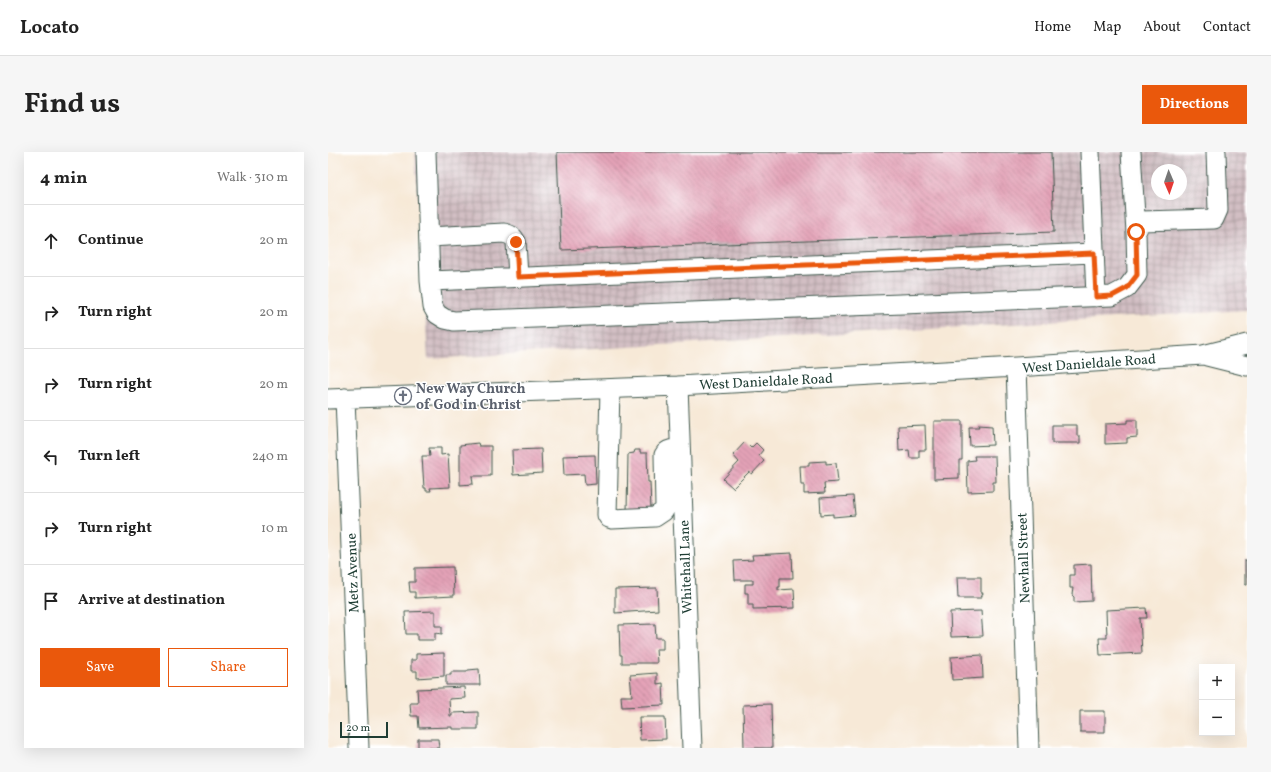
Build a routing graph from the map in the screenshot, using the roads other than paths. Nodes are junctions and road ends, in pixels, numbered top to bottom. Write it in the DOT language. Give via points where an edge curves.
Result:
graph roads {
  1 [pos="426,152"];
  2 [pos="1090,152"];
  3 [pos="1132,152"];
  4 [pos="1216,152"];
  5 [pos="1136,232"];
  6 [pos="429,237"];
  7 [pos="1094,253"];
  8 [pos="518,277"];
  9 [pos="430,281"];
  10 [pos="1096,297"];
  11 [pos="1247,344"];
  12 [pos="1203,355"];
  13 [pos="1247,366"];
  14 [pos="1016,367"];
  15 [pos="678,386"];
  16 [pos="610,389"];
  17 [pos="337,398"];
  18 [pos="680,449"];
  19 [pos="359,748"];
  20 [pos="692,748"];
  21 [pos="1029,748"];
  1 -- 6 [label="street"];
  2 -- 7 [label="street"];
  3 -- 5 [label="street"];
  4 -- 5 [label="street" via="1218,210 1214,219 1141,221"];
  5 -- 10 [label="street" via="1137,275 1127,288 1112,296"];
  6 -- 8 [label="street" via="504,233 510,235 516,242"];
  6 -- 9 [label="street"];
  7 -- 8 [label="street"];
  7 -- 10 [label="street"];
  8 -- 9 [label="street"];
  9 -- 10 [label="street" via="433,307 437,314 454,321"];
  11 -- 12 [label="street, West Danieldale Road"];
  12 -- 13 [label="street, West Danieldale Road"];
  12 -- 14 [label="street, West Danieldale Road"];
  14 -- 15 [label="street, West Danieldale Road"];
  14 -- 21 [label="street, Newhall Street"];
  15 -- 16 [label="street, West Danieldale Road"];
  15 -- 18 [label="street, Whitehall Lane"];
  16 -- 17 [label="street, West Danieldale Road"];
  16 -- 18 [label="street" via="607,515 609,518 654,517 664,511 664,455"];
  17 -- 19 [label="street, Metz Avenue"];
  18 -- 20 [label="street, Whitehall Lane"];
}
